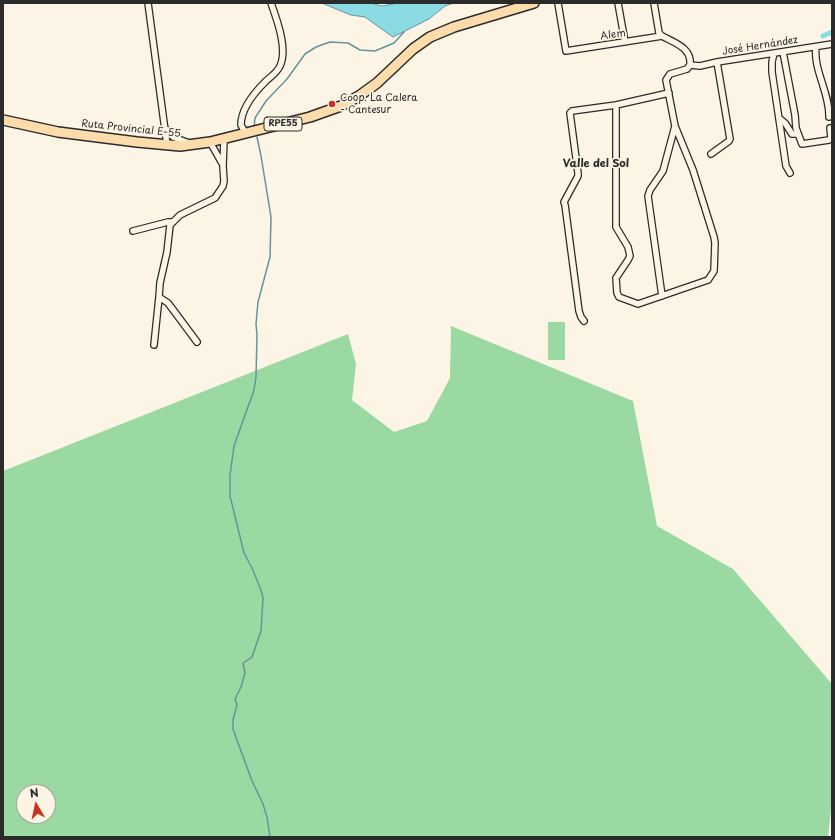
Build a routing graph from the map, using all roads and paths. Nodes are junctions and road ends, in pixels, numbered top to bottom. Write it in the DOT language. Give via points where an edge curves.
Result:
graph roads {
  1 [pos="148,3"];
  2 [pos="270,3"];
  3 [pos="534,3"];
  4 [pos="558,3"];
  5 [pos="618,3"];
  6 [pos="654,3"];
  7 [pos="662,36"];
  8 [pos="625,42"];
  9 [pos="832,44"];
  10 [pos="816,47"];
  11 [pos="783,52"];
  12 [pos="774,53"];
  13 [pos="717,62"];
  14 [pos="690,65"];
  15 [pos="669,93"];
  16 [pos="616,104"];
  17 [pos="829,117"];
  18 [pos="779,118"];
  19 [pos="3,120"];
  20 [pos="675,126"];
  21 [pos="164,127"];
  22 [pos="830,128"];
  23 [pos="246,134"];
  24 [pos="798,134"];
  25 [pos="224,139"];
  26 [pos="210,142"];
  27 [pos="167,145"];
  28 [pos="195,145"];
  29 [pos="711,154"];
  30 [pos="223,166"];
  31 [pos="790,173"];
  32 [pos="173,222"];
  33 [pos="133,230"];
  34 [pos="662,296"];
  35 [pos="159,297"];
  36 [pos="584,320"];
  37 [pos="197,342"];
  38 [pos="154,346"];
  1 -- 21 [label="street"];
  2 -- 23 [label="street" via="279,28 282,58 280,67 254,94 243,114 241,125"];
  3 -- 23 [label="main road, Ruta Provincial E-55 / RPE55" via="430,36 413,48 377,83 341,106"];
  4 -- 8 [label="street, Alem" via="566,51"];
  5 -- 8 [label="street"];
  6 -- 7 [label="street" via="658,29"];
  7 -- 8 [label="street, Alem"];
  7 -- 14 [label="street" via="687,51 690,55"];
  9 -- 10 [label="street, José Hernández"];
  10 -- 11 [label="street, José Hernández"];
  10 -- 17 [label="street" via="820,76 830,107"];
  11 -- 12 [label="street, José Hernández"];
  11 -- 24 [label="street"];
  12 -- 13 [label="street, José Hernández"];
  12 -- 18 [label="street" via="771,66"];
  13 -- 14 [label="street, José Hernández" via="700,66"];
  13 -- 29 [label="street" via="730,139"];
  14 -- 15 [label="street" via="687,69 667,77"];
  15 -- 16 [label="street"];
  15 -- 20 [label="street"];
  16 -- 34 [label="street" via="616,226 630,256 616,278 617,293 622,298 638,304"];
  16 -- 36 [label="street" via="570,113 578,176 564,205 579,311"];
  18 -- 24 [label="street" via="792,134"];
  18 -- 31 [label="street" via="786,166"];
  19 -- 27 [label="main road, Ruta Provincial E-55 / RPE55" via="58,132"];
  20 -- 34 [label="street" via="663,171 648,196"];
  20 -- 34 [label="street" via="693,170 712,230 715,243 714,266 712,276 708,280"];
  21 -- 27 [label="street"];
  21 -- 28 [label="street" via="173,137"];
  22 -- 24 [label="street" via="829,140 804,145"];
  23 -- 25 [label="main road, Ruta Provincial E-55 / RPE55"];
  25 -- 26 [label="main road, Ruta Provincial E-55 / RPE55"];
  25 -- 30 [label="street"];
  26 -- 28 [label="main road, Ruta Provincial E-55 / RPE55"];
  26 -- 30 [label="street"];
  27 -- 28 [label="main road, Ruta Provincial E-55 / RPE55"];
  30 -- 32 [label="street" via="224,181 218,194 180,215"];
  32 -- 33 [label="street"];
  32 -- 35 [label="street" via="170,225"];
  35 -- 37 [label="street" via="168,303"];
  35 -- 38 [label="street"];
}
